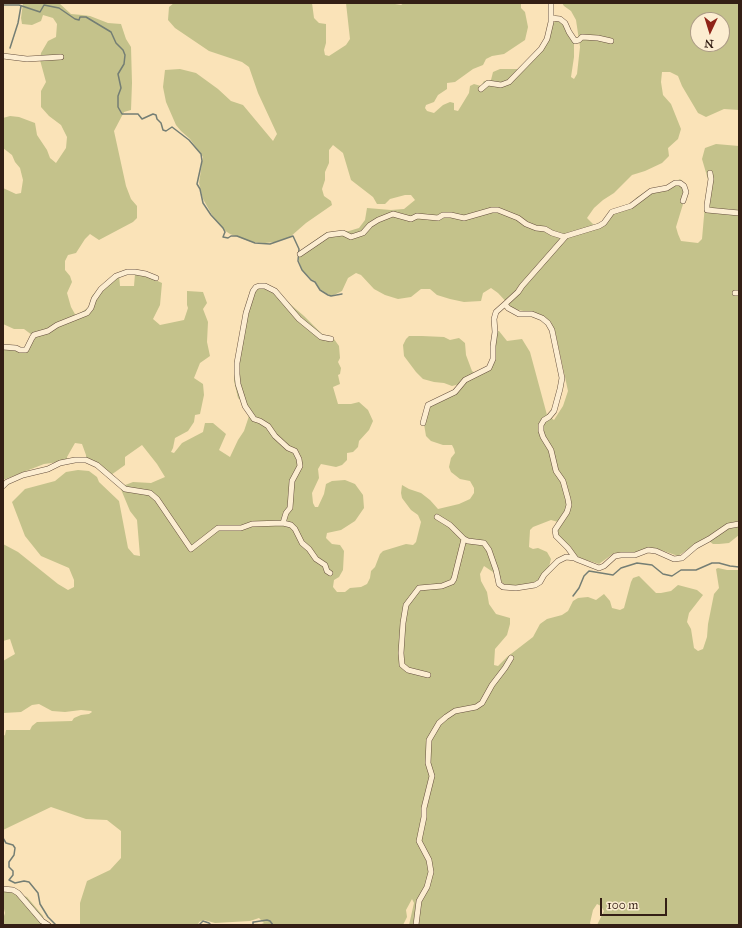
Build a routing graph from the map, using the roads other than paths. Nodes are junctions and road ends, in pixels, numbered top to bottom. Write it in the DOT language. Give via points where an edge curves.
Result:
graph roads {
  1 [pos="550,3"];
  2 [pos="551,18"];
  3 [pos="611,41"];
  4 [pos="3,56"];
  5 [pos="62,57"];
  6 [pos="482,89"];
  7 [pos="710,173"];
  8 [pos="683,201"];
  9 [pos="739,213"];
  10 [pos="565,237"];
  11 [pos="300,254"];
  12 [pos="156,278"];
  13 [pos="505,304"];
  14 [pos="331,339"];
  15 [pos="3,347"];
  16 [pos="423,423"];
  17 [pos="3,486"];
  18 [pos="437,517"];
  19 [pos="283,523"];
  20 [pos="739,524"];
  21 [pos="464,539"];
  22 [pos="575,558"];
  23 [pos="330,573"];
  24 [pos="511,658"];
  25 [pos="428,675"];
  26 [pos="3,889"];
  27 [pos="48,925"];
  28 [pos="416,925"];
  1 -- 2 [label="street"];
  2 -- 3 [label="street" via="560,19 565,23 575,41 582,37"];
  2 -- 6 [label="street" via="541,49 509,82 501,85 488,83"];
  4 -- 5 [label="street" via="27,59"];
  7 -- 9 [label="street" via="707,210"];
  8 -- 10 [label="street" via="686,192 684,186 674,183 667,188 648,192 631,206 612,212 604,223"];
  10 -- 11 [label="street" via="526,224 498,210 464,218 450,214 438,218 417,216 411,219 392,214 370,225 363,233 351,237 343,233 328,235"];
  10 -- 13 [label="street"];
  12 -- 15 [label="street" via="136,272 116,276 101,289 87,313 34,336 26,350"];
  13 -- 16 [label="street" via="496,312 494,319 495,332 489,368 465,380 455,392 428,405"];
  13 -- 22 [label="street" via="519,314 532,314 542,318 552,330 562,378 554,411 544,420 541,432 551,450 556,471 563,481 569,505 555,530 556,536"];
  14 -- 19 [label="street" via="322,337 299,318 275,290 259,286 253,291 236,363 238,384 245,406 254,420 268,426 275,436 295,451 299,459 300,466 292,481 290,508"];
  17 -- 19 [label="street" via="23,475 48,469 60,463 86,460 98,465 125,488 150,493 157,499 191,549 218,528"];
  18 -- 21 [label="street" via="450,525"];
  19 -- 23 [label="street" via="295,529 302,543"];
  20 -- 22 [label="street" via="728,526 678,559 648,550 632,556 615,556 599,568"];
  21 -- 22 [label="street" via="484,543 494,562 499,584 503,587 520,588 535,585 558,561 566,557"];
  21 -- 25 [label="street" via="452,582 442,586 419,588 406,604 402,665 408,670"];
  24 -- 28 [label="street" via="482,703 476,707 456,710 439,723 429,740 428,762 432,776 419,841 429,860 431,872 427,887 419,901"];
  26 -- 27 [label="street" via="18,893"];
}
